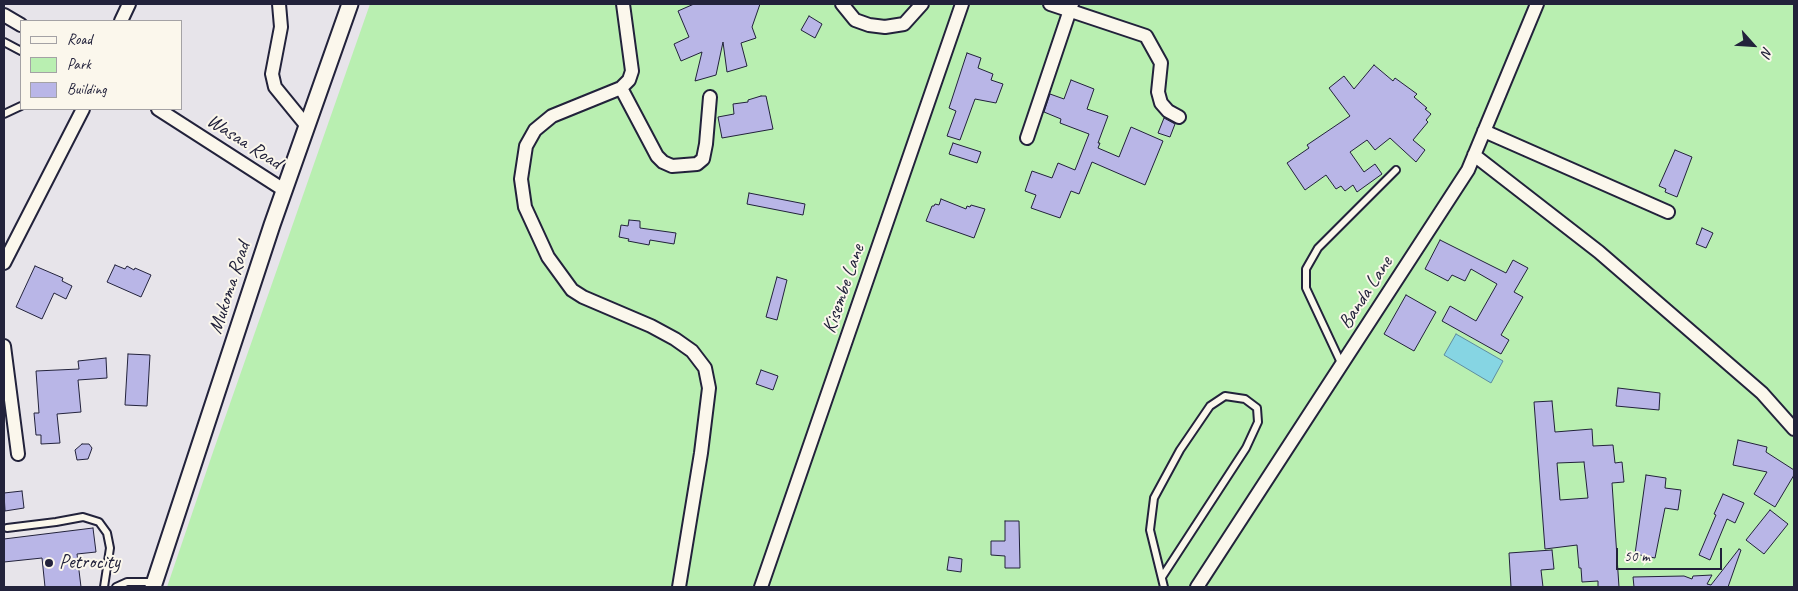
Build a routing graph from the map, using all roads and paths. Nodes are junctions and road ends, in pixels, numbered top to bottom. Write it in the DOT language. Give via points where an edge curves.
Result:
graph roads {
  1 [pos="129,4"];
  2 [pos="279,4"];
  3 [pos="350,4"];
  4 [pos="623,4"];
  5 [pos="842,4"];
  6 [pos="922,4"];
  7 [pos="962,4"];
  8 [pos="1050,4"];
  9 [pos="1537,4"];
  10 [pos="1071,7"];
  11 [pos="4,15"];
  12 [pos="121,20"];
  13 [pos="20,25"];
  14 [pos="4,42"];
  15 [pos="20,50"];
  16 [pos="621,88"];
  17 [pos="710,97"];
  18 [pos="20,106"];
  19 [pos="82,110"];
  20 [pos="160,110"];
  21 [pos="4,114"];
  22 [pos="1179,117"];
  23 [pos="306,125"];
  24 [pos="1484,131"];
  25 [pos="1027,138"];
  26 [pos="1474,155"];
  27 [pos="1396,170"];
  28 [pos="284,190"];
  29 [pos="1668,212"];
  30 [pos="4,264"];
  31 [pos="4,346"];
  32 [pos="1342,365"];
  33 [pos="1794,429"];
  34 [pos="18,454"];
  35 [pos="8,528"];
  36 [pos="1162,577"];
  37 [pos="154,585"];
  38 [pos="104,587"];
  39 [pos="116,587"];
  40 [pos="680,587"];
  41 [pos="761,587"];
  42 [pos="1164,587"];
  43 [pos="1197,587"];
  1 -- 12 [label="street"];
  2 -- 23 [label="street" via="280,27 272,74 275,87"];
  3 -- 23 [label="street, Mukoma Road"];
  4 -- 16 [label="street" via="632,71 630,80"];
  5 -- 6 [label="street" via="855,20 885,27 904,24"];
  7 -- 41 [label="street, Kisembe Lane"];
  8 -- 10 [label="street"];
  9 -- 24 [label="street, Banda Lane"];
  10 -- 22 [label="street" via="1146,36 1160,62 1158,92 1161,103"];
  10 -- 25 [label="street"];
  11 -- 13 [label="street"];
  14 -- 15 [label="lane"];
  16 -- 17 [label="street" via="657,156 672,166 697,164 703,159"];
  16 -- 40 [label="street" via="552,116 535,130 526,146 521,179 525,207 548,257 572,290 675,339 692,351 705,368 709,388 706,416"];
  18 -- 21 [label="lane"];
  19 -- 30 [label="street"];
  20 -- 28 [label="street, Wasaa Road"];
  23 -- 28 [label="street, Mukoma Road"];
  24 -- 26 [label="street, Banda Lane"];
  24 -- 29 [label="street"];
  26 -- 32 [label="street, Banda Lane" via="1468,170"];
  26 -- 33 [label="street" via="1599,252 1762,393"];
  27 -- 32 [label="lane" via="1318,248 1306,269 1306,288"];
  28 -- 37 [label="street, Mukoma Road"];
  31 -- 34 [label="street"];
  32 -- 43 [label="street, Banda Lane"];
  35 -- 38 [label="lane" via="83,517 99,522 107,533 110,548"];
  36 -- 36 [label="lane" via="1246,448 1258,422 1257,408 1245,399 1225,396 1210,406 1180,450 1154,498 1150,530"];
  36 -- 42 [label="lane"];
  37 -- 39 [label="lane" via="127,582"];
}
